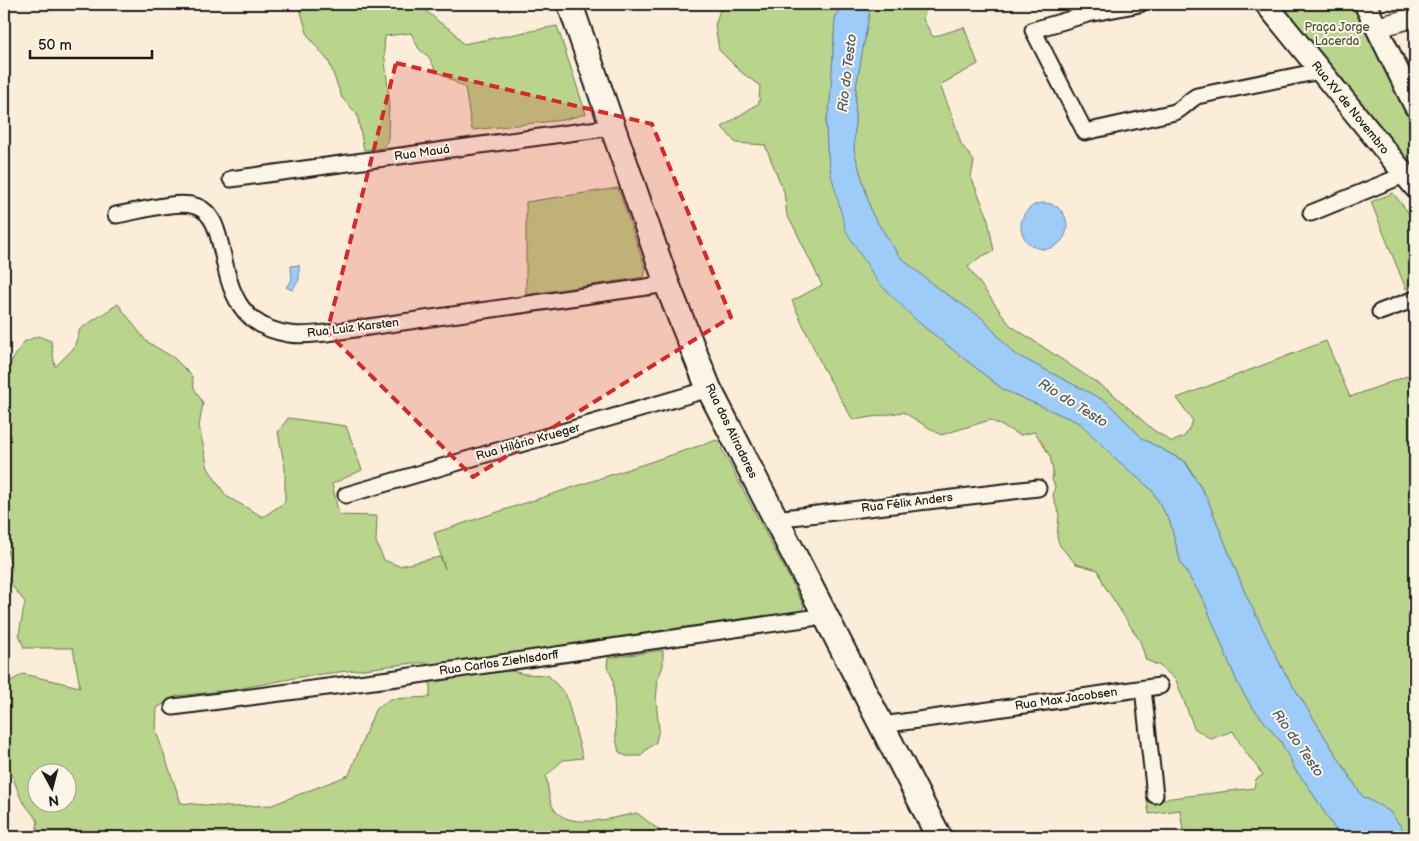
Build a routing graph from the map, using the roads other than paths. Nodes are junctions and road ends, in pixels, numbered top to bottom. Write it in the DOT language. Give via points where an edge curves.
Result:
graph roads {
  1 [pos="570,4"];
  2 [pos="1140,4"];
  3 [pos="1266,4"];
  4 [pos="1365,4"];
  5 [pos="1415,17"];
  6 [pos="1376,28"];
  7 [pos="1320,70"];
  8 [pos="1415,106"];
  9 [pos="613,127"];
  10 [pos="231,178"];
  11 [pos="1412,178"];
  12 [pos="1311,213"];
  13 [pos="116,215"];
  14 [pos="667,284"];
  15 [pos="1415,299"];
  16 [pos="1380,312"];
  17 [pos="709,389"];
  18 [pos="1038,488"];
  19 [pos="346,495"];
  20 [pos="775,519"];
  21 [pos="825,616"];
  22 [pos="1160,686"];
  23 [pos="1143,689"];
  24 [pos="173,707"];
  25 [pos="882,725"];
  26 [pos="1155,795"];
  27 [pos="939,837"];
  1 -- 9 [label="main road, Rua dos Atiradores"];
  2 -- 7 [label="street" via="1099,11 1033,30 1085,132 1175,112 1197,96"];
  3 -- 7 [label="main road, Rua XV de Novembro"];
  4 -- 6 [label="main road"];
  5 -- 6 [label="street"];
  6 -- 8 [label="main road"];
  7 -- 11 [label="main road, Rua XV de Novembro"];
  9 -- 10 [label="street, Rua Mauá"];
  9 -- 14 [label="main road, Rua dos Atiradores"];
  11 -- 12 [label="street"];
  13 -- 14 [label="street, Rua Luiz Karsten" via="181,205 195,206 207,212 218,232 229,283 245,313 257,323 289,334 327,333"];
  14 -- 17 [label="main road, Rua dos Atiradores"];
  15 -- 16 [label="street"];
  17 -- 19 [label="street, Rua Hilário Krueger"];
  17 -- 20 [label="main road, Rua dos Atiradores"];
  18 -- 20 [label="street, Rua Félix Anders"];
  20 -- 21 [label="main road, Rua dos Atiradores"];
  21 -- 24 [label="street, Rua Carlos Ziehlsdorff"];
  21 -- 25 [label="main road, Rua dos Atiradores"];
  22 -- 23 [label="street, Rua Max Jacobsen"];
  23 -- 25 [label="street, Rua Max Jacobsen"];
  23 -- 26 [label="street"];
  25 -- 27 [label="main road, Rua dos Atiradores"];
}
